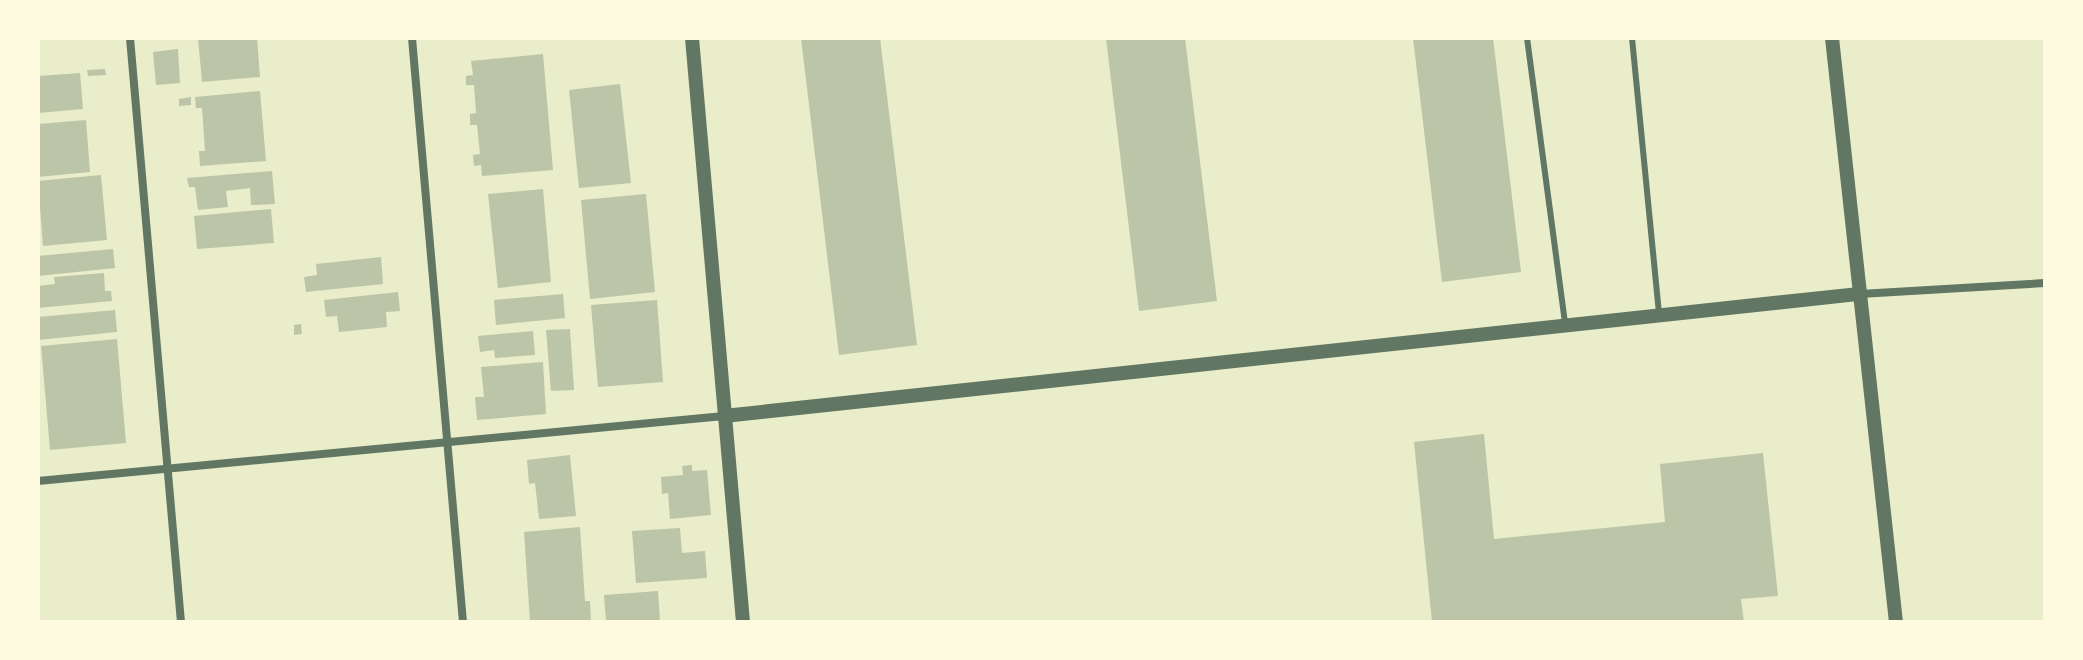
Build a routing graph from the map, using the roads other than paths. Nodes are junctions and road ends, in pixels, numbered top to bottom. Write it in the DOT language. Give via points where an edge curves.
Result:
graph roads {
  1 [pos="130,38"];
  2 [pos="412,38"];
  3 [pos="692,38"];
  4 [pos="1527,38"];
  5 [pos="1632,38"];
  6 [pos="1832,38"];
  7 [pos="2045,283"];
  8 [pos="1859,294"];
  9 [pos="1660,316"];
  10 [pos="1565,327"];
  11 [pos="724,416"];
  12 [pos="448,444"];
  13 [pos="168,470"];
  14 [pos="38,481"];
  15 [pos="181,622"];
  16 [pos="463,622"];
  17 [pos="743,622"];
  18 [pos="1896,622"];
  1 -- 13 [label="street"];
  2 -- 12 [label="street"];
  3 -- 11 [label="street"];
  4 -- 10 [label="lane"];
  5 -- 9 [label="lane"];
  6 -- 8 [label="street"];
  7 -- 8 [label="street"];
  8 -- 9 [label="street"];
  8 -- 18 [label="street"];
  9 -- 10 [label="street"];
  10 -- 11 [label="street"];
  11 -- 12 [label="street"];
  11 -- 17 [label="street"];
  12 -- 13 [label="street"];
  12 -- 16 [label="street"];
  13 -- 14 [label="street"];
  13 -- 15 [label="street"];
}
